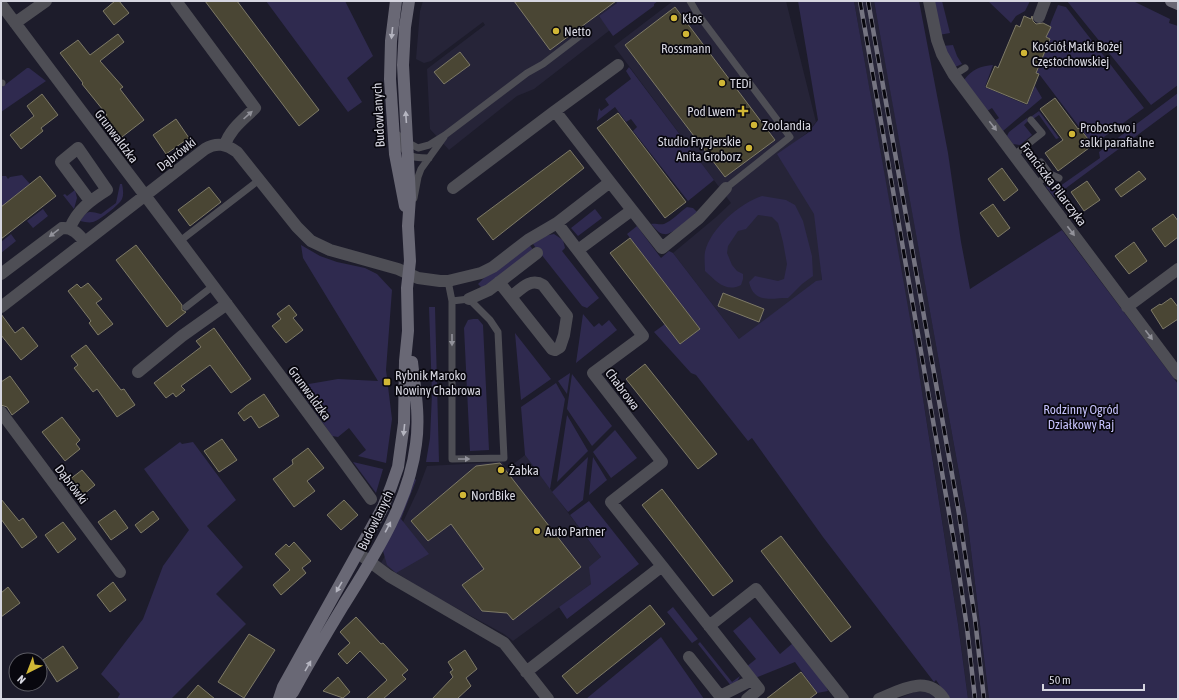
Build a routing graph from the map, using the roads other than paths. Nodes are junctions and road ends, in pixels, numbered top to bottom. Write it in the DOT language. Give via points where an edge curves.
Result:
graph roads {
  1 [pos="46,1"];
  2 [pos="176,1"];
  3 [pos="396,1"];
  4 [pos="409,1"];
  5 [pos="690,1"];
  6 [pos="929,1"];
  7 [pos="1045,1"];
  8 [pos="1171,1"];
  9 [pos="1,4"];
  10 [pos="1178,4"];
  11 [pos="1039,17"];
  12 [pos="15,23"];
  13 [pos="585,32"];
  14 [pos="618,65"];
  15 [pos="966,68"];
  16 [pos="954,75"];
  17 [pos="555,110"];
  18 [pos="393,120"];
  19 [pos="1031,120"];
  20 [pos="445,135"];
  21 [pos="407,142"];
  22 [pos="225,145"];
  23 [pos="1014,155"];
  24 [pos="408,156"];
  25 [pos="429,158"];
  26 [pos="1041,162"];
  27 [pos="1050,174"];
  28 [pos="1059,178"];
  29 [pos="260,180"];
  30 [pos="610,182"];
  31 [pos="1036,184"];
  32 [pos="453,188"];
  33 [pos="726,188"];
  34 [pos="145,196"];
  35 [pos="90,201"];
  36 [pos="632,210"];
  37 [pos="557,223"];
  38 [pos="408,226"];
  39 [pos="70,228"];
  40 [pos="180,241"];
  41 [pos="85,242"];
  42 [pos="578,250"];
  43 [pos="537,253"];
  44 [pos="1178,269"];
  45 [pos="1,274"];
  46 [pos="408,274"];
  47 [pos="448,281"];
  48 [pos="498,282"];
  49 [pos="213,286"];
  50 [pos="511,297"];
  51 [pos="469,299"];
  52 [pos="452,301"];
  53 [pos="227,304"];
  54 [pos="1127,306"];
  55 [pos="1,307"];
  56 [pos="186,307"];
  57 [pos="408,331"];
  58 [pos="138,372"];
  59 [pos="1178,374"];
  60 [pos="1,412"];
  61 [pos="371,499"];
  62 [pos="358,553"];
  63 [pos="370,562"];
  64 [pos="662,566"];
  65 [pos="120,572"];
  66 [pos="709,626"];
  67 [pos="689,657"];
  68 [pos="526,672"];
  69 [pos="752,680"];
  70 [pos="279,699"];
  71 [pos="287,699"];
  72 [pos="548,699"];
  73 [pos="747,699"];
  74 [pos="843,699"];
  75 [pos="879,699"];
  76 [pos="944,699"];
  1 -- 12 [label="street"];
  22 -- 2 [label="street, one-way" via="234,128 255,108"];
  3 -- 18 [label="main road, Budowlanych, one-way" via="390,56"];
  21 -- 4 [label="main road, Budowlanych, one-way" via="403,65"];
  5 -- 33 [label="lane" via="790,137"];
  6 -- 16 [label="street, Franciszka Pilarczyka" via="937,40"];
  7 -- 11 [label="street"];
  8 -- 10 [label="main road"];
  9 -- 12 [label="street, Grunwaldzka"];
  12 -- 34 [label="street, Grunwaldzka"];
  13 -- 20 [label="lane"];
  14 -- 17 [label="street"];
  15 -- 16 [label="lane"];
  16 -- 23 [label="street, Franciszka Pilarczyka, one-way"];
  17 -- 30 [label="street"];
  17 -- 32 [label="street"];
  18 -- 24 [label="lane" via="402,149"];
  18 -- 38 [label="main road, Budowlanych" via="395,154"];
  19 -- 23 [label="lane" via="1042,133"];
  20 -- 21 [label="lane" via="423,148"];
  20 -- 25 [label="lane"];
  21 -- 24 [label="main road, Budowlanych"];
  22 -- 29 [label="street" via="237,152"];
  22 -- 34 [label="street, Dąbrówki" via="215,144 208,147"];
  23 -- 31 [label="street, Franciszka Pilarczyka"];
  24 -- 25 [label="lane"];
  24 -- 38 [label="main road, Budowlanych"];
  25 -- 38 [label="lane" via="418,177"];
  26 -- 27 [label="lane"];
  27 -- 28 [label="lane"];
  27 -- 31 [label="lane"];
  29 -- 40 [label="lane"];
  29 -- 46 [label="street" via="313,243"];
  30 -- 36 [label="street"];
  30 -- 37 [label="street"];
  31 -- 54 [label="street, Franciszka Pilarczyka, one-way"];
  33 -- 36 [label="street" via="700,218 662,248"];
  34 -- 40 [label="street, Grunwaldzka"];
  34 -- 41 [label="street, Dąbrówki"];
  35 -- 39 [label="street" via="76,216"];
  36 -- 42 [label="street"];
  37 -- 42 [label="street, Chabrowa"];
  37 -- 47 [label="street" via="528,240 488,270"];
  38 -- 46 [label="main road, Budowlanych"];
  39 -- 41 [label="street"];
  39 -- 45 [label="street, one-way" via="60,229"];
  40 -- 49 [label="street, Grunwaldzka"];
  41 -- 55 [label="street, Dąbrówki"];
  42 -- 64 [label="street, Chabrowa" via="643,336 594,373 662,462 611,502"];
  43 -- 48 [label="street"];
  44 -- 54 [label="street"];
  46 -- 47 [label="street" via="418,278"];
  46 -- 57 [label="main road, Budowlanych"];
  47 -- 52 [label="lane"];
  48 -- 50 [label="street"];
  48 -- 51 [label="street"];
  49 -- 53 [label="street, Grunwaldzka"];
  49 -- 56 [label="lane"];
  50 -- 50 [label="street" via="552,349 560,348 567,316 542,285 539,282 528,283"];
  51 -- 52 [label="lane"];
  52 -- 51 [label="lane, one-way" via="452,459 504,458 498,332"];
  53 -- 58 [label="street"];
  53 -- 61 [label="street, Grunwaldzka"];
  54 -- 59 [label="street, Franciszka Pilarczyka, one-way"];
  57 -- 62 [label="main road, Budowlanych, one-way" via="404,423 398,467 383,507"];
  63 -- 57 [label="main road, Budowlanych, one-way" via="403,494 416,447 418,409"];
  60 -- 65 [label="street, Dąbrówki"];
  62 -- 63 [label="street"];
  62 -- 70 [label="main road, Budowlanych, one-way" via="283,687"];
  63 -- 68 [label="street" via="504,643"];
  71 -- 63 [label="main road, Budowlanych, one-way"];
  64 -- 66 [label="street"];
  64 -- 68 [label="street"];
  66 -- 69 [label="street"];
  66 -- 74 [label="street" via="756,589"];
  67 -- 69 [label="street" via="720,696"];
  68 -- 72 [label="street"];
  69 -- 73 [label="street" via="759,689"];
  75 -- 76 [label="street" via="922,685 932,687"];
}
